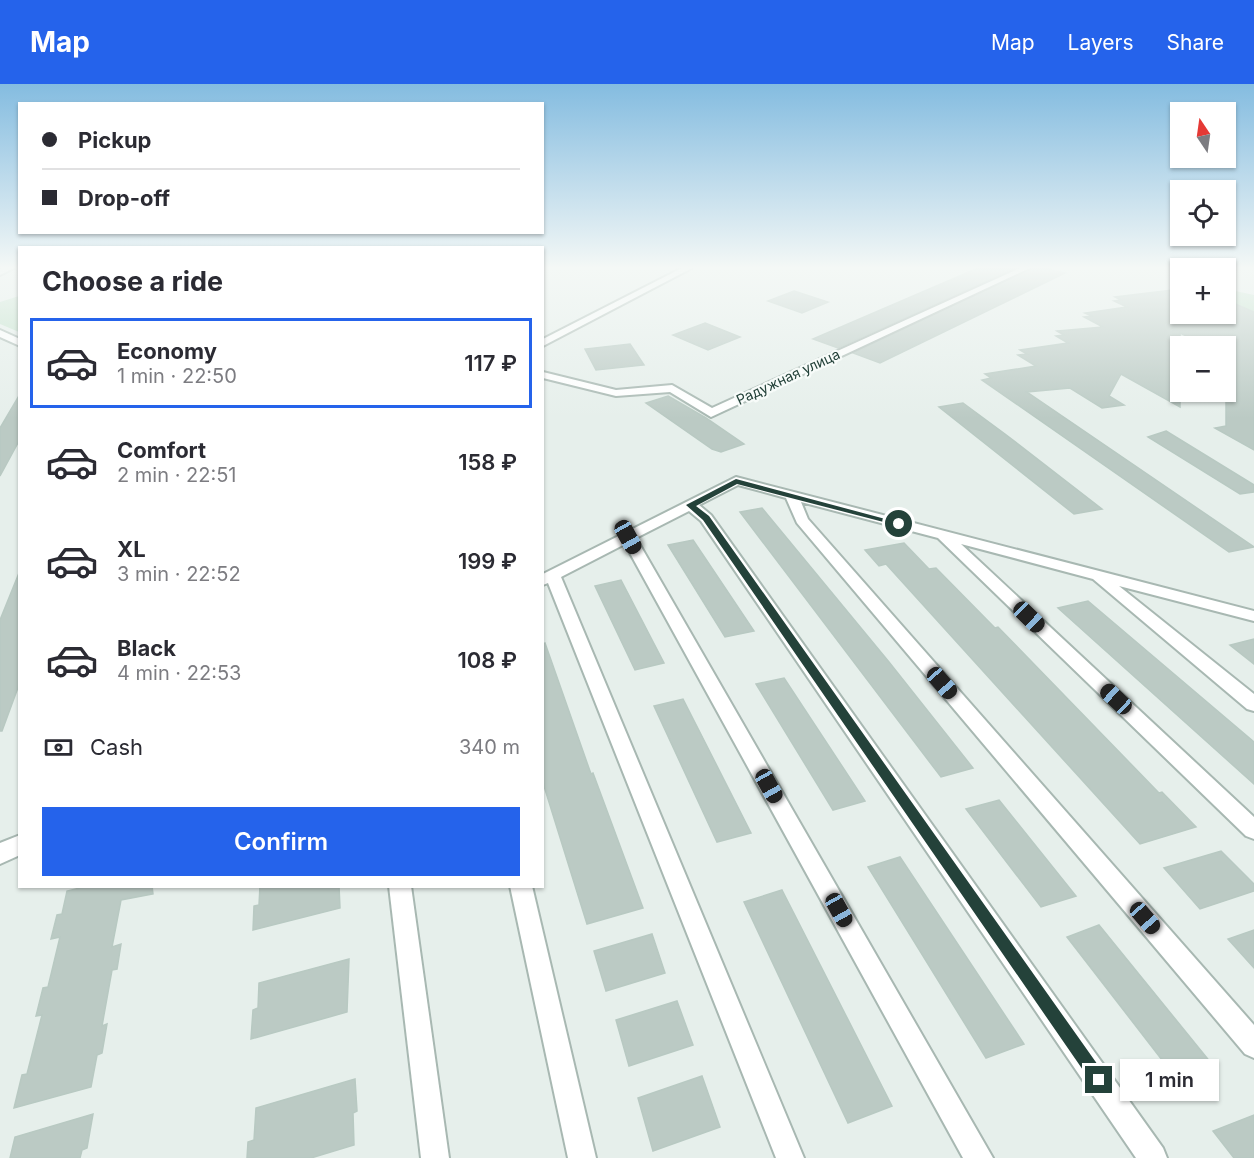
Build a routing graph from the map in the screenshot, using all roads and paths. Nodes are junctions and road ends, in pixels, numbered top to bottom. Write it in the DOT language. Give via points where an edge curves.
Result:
graph roads {
  1 [pos="591,318"];
  2 [pos="917,318"];
  3 [pos="0,333"];
  4 [pos="18,341"];
  5 [pos="544,342"];
  6 [pos="544,375"];
  7 [pos="791,495"];
  8 [pos="690,505"];
  9 [pos="943,535"];
  10 [pos="628,537"];
  11 [pos="1096,575"];
  12 [pos="548,578"];
  13 [pos="1254,616"];
  14 [pos="1254,704"];
  15 [pos="1254,830"];
  16 [pos="18,845"];
  17 [pos="0,854"];
  18 [pos="400,888"];
  19 [pos="521,888"];
  20 [pos="1254,1045"];
  21 [pos="435,1158"];
  22 [pos="582,1158"];
  23 [pos="790,1158"];
  24 [pos="979,1158"];
  25 [pos="1154,1158"];
  1 -- 5 [label="street"];
  2 -- 6 [label="street, Радужная улица" via="711,413 672,388 616,393"];
  3 -- 4 [label="street"];
  7 -- 8 [label="street" via="736,481"];
  7 -- 9 [label="street"];
  7 -- 20 [label="street" via="802,520"];
  8 -- 10 [label="street"];
  8 -- 25 [label="street" via="706,518"];
  9 -- 11 [label="street"];
  9 -- 15 [label="street"];
  10 -- 12 [label="street"];
  10 -- 24 [label="street"];
  11 -- 13 [label="street"];
  11 -- 14 [label="street"];
  12 -- 23 [label="street"];
  16 -- 17 [label="street"];
  18 -- 21 [label="street"];
  19 -- 22 [label="street"];
}
